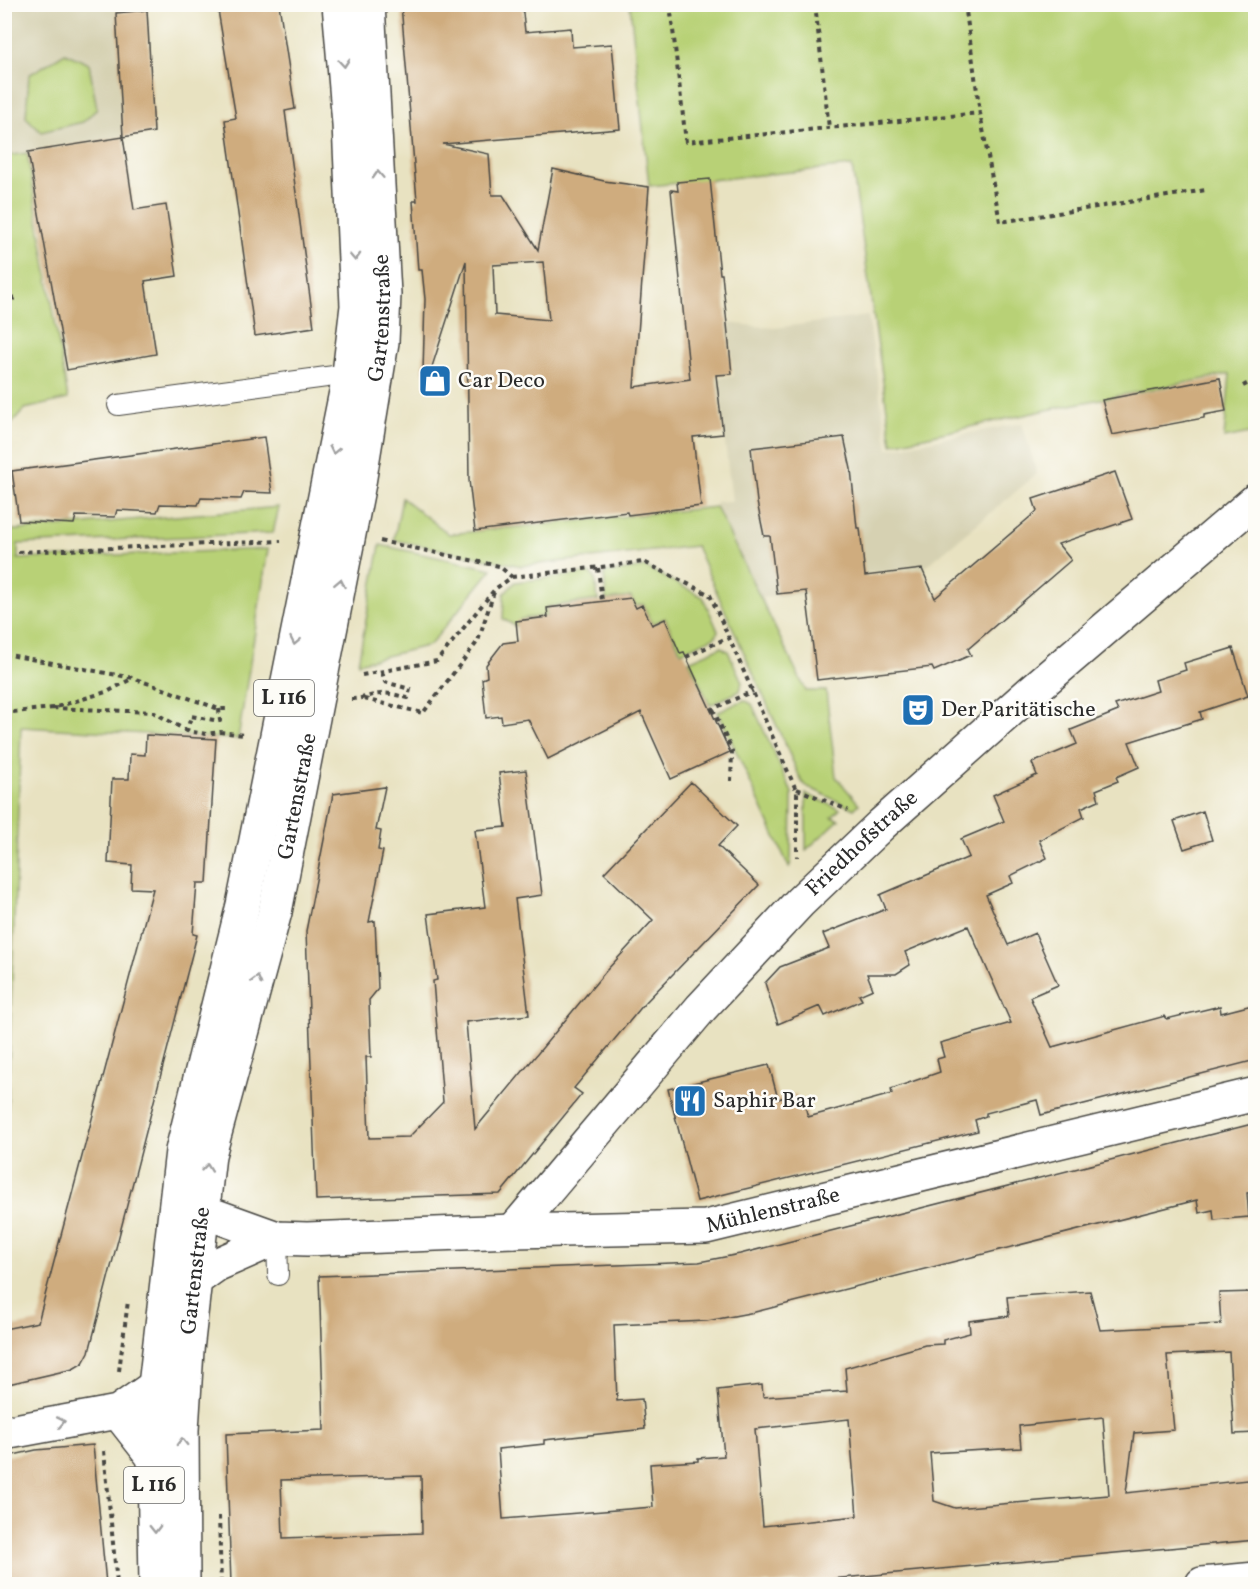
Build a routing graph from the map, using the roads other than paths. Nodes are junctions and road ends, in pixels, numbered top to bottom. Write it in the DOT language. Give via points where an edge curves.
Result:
graph roads {
  1 [pos="339,4"];
  2 [pos="368,4"];
  3 [pos="349,374"];
  4 [pos="118,405"];
  5 [pos="1256,500"];
  6 [pos="1256,1094"];
  7 [pos="202,1211"];
  8 [pos="513,1231"];
  9 [pos="277,1238"];
  10 [pos="278,1275"];
  11 [pos="195,1280"];
  12 [pos="187,1350"];
  13 [pos="155,1386"];
  14 [pos="110,1413"];
  15 [pos="4,1433"];
  16 [pos="154,1458"];
  17 [pos="1256,1579"];
  18 [pos="156,1584"];
  19 [pos="183,1584"];
  20 [pos="1202,1584"];
  1 -- 3 [label="main road, Gartenstraße / L 116, one-way" via="357,306"];
  7 -- 2 [label="main road, Gartenstraße / L 116, one-way" via="208,1155 275,912 359,483 382,342 384,294"];
  3 -- 4 [label="lane"];
  3 -- 13 [label="main road, Gartenstraße / L 116, one-way" via="243,905 182,1151"];
  5 -- 8 [label="main road, Friedhofstraße" via="1032,691 800,902 701,1008"];
  6 -- 8 [label="main road, Mühlenstraße" via="706,1227"];
  7 -- 9 [label="main road, Mühlenstraße"];
  7 -- 11 [label="main road, Gartenstraße / L 116"];
  8 -- 9 [label="main road, Mühlenstraße"];
  9 -- 10 [label="lane"];
  9 -- 11 [label="main road, Mühlenstraße" via="216,1264"];
  11 -- 12 [label="main road, Gartenstraße / L 116"];
  12 -- 13 [label="main road"];
  19 -- 12 [label="main road, Gartenstraße / L 116, one-way" via="182,1430"];
  13 -- 14 [label="main road"];
  13 -- 16 [label="main road, Gartenstraße / L 116"];
  15 -- 14 [label="main road, one-way"];
  14 -- 16 [label="main road"];
  16 -- 18 [label="main road, Gartenstraße / L 116, one-way"];
  17 -- 20 [label="main road"];
}
